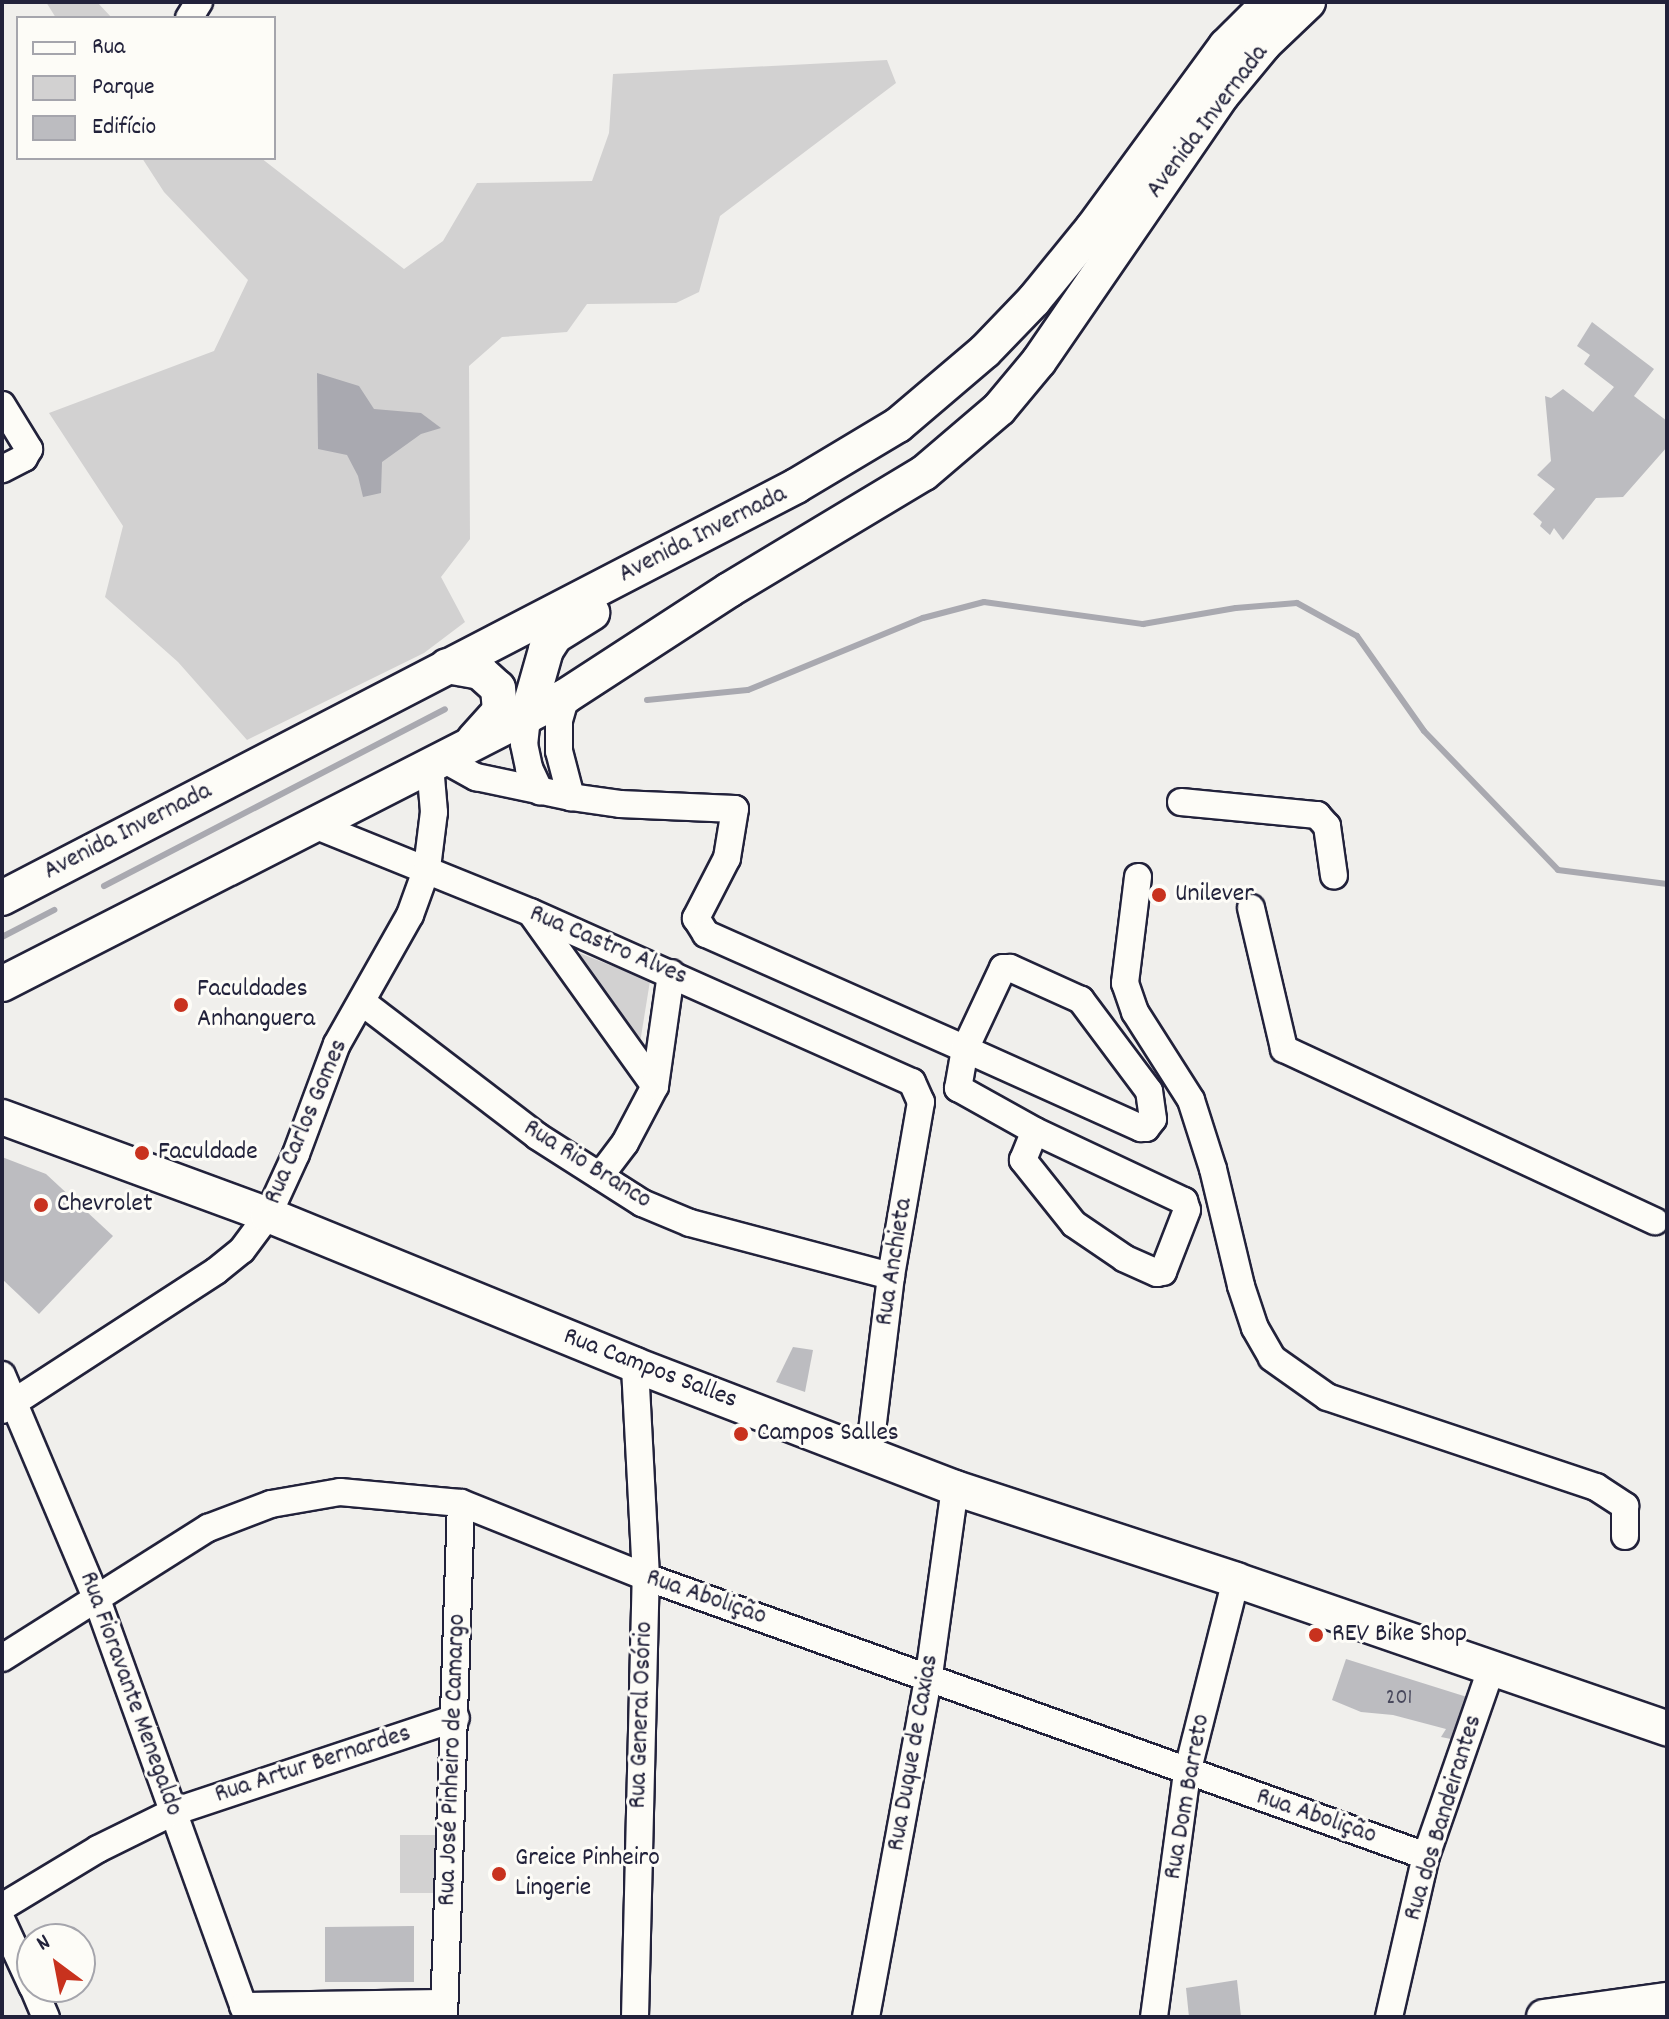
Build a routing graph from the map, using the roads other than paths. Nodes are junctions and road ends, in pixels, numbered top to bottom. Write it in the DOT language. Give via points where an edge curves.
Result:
graph roads {
  1 [pos="1270,2"];
  2 [pos="1308,2"];
  3 [pos="1053,277"];
  4 [pos="1014,391"];
  5 [pos="2,405"];
  6 [pos="898,425"];
  7 [pos="2,469"];
  8 [pos="924,473"];
  9 [pos="664,555"];
  10 [pos="447,666"];
  11 [pos="541,667"];
  12 [pos="566,696"];
  13 [pos="527,717"];
  14 [pos="447,756"];
  15 [pos="540,792"];
  16 [pos="571,797"];
  17 [pos="1181,802"];
  18 [pos="312,824"];
  19 [pos="427,868"];
  20 [pos="1334,876"];
  21 [pos="1138,877"];
  22 [pos="2,898"];
  23 [pos="1251,908"];
  24 [pos="530,912"];
  25 [pos="671,973"];
  26 [pos="2,984"];
  27 [pos="362,1002"];
  28 [pos="965,1049"];
  29 [pos="902,1075"];
  30 [pos="655,1086"];
  31 [pos="2,1117"];
  32 [pos="1035,1131"];
  33 [pos="600,1176"];
  34 [pos="268,1215"];
  35 [pos="1655,1221"];
  36 [pos="891,1276"];
  37 [pos="635,1365"];
  38 [pos="2,1375"];
  39 [pos="9,1406"];
  40 [pos="869,1456"];
  41 [pos="955,1488"];
  42 [pos="461,1503"];
  43 [pos="1625,1536"];
  44 [pos="646,1577"];
  45 [pos="1236,1580"];
  46 [pos="96,1597"];
  47 [pos="2,1658"];
  48 [pos="1492,1666"];
  49 [pos="929,1675"];
  50 [pos="456,1718"];
  51 [pos="1667,1728"];
  52 [pos="1187,1773"];
  53 [pos="173,1812"];
  54 [pos="1426,1856"];
  55 [pos="2,1907"];
  56 [pos="2,1921"];
  57 [pos="16,1951"];
  58 [pos="1667,2000"];
  59 [pos="444,2010"];
  60 [pos="245,2012"];
  61 [pos="1559,2016"];
  62 [pos="635,2017"];
  63 [pos="866,2017"];
  64 [pos="1154,2017"];
  65 [pos="1389,2017"];
  1 -- 3 [label="main road, Avenida Invernada" via="1226,46"];
  2 -- 4 [label="main road, Avenida Invernada" via="1222,95"];
  3 -- 4 [label="main road" via="1066,282 1065,289"];
  3 -- 6 [label="main road, Avenida Invernada" via="985,351"];
  4 -- 8 [label="main road, Avenida Invernada" via="973,434"];
  5 -- 7 [label="street" via="29,449 24,458"];
  6 -- 8 [label="main road" via="922,451"];
  6 -- 9 [label="main road, Avenida Invernada"];
  8 -- 12 [label="main road, Avenida Invernada"];
  9 -- 10 [label="main road, Avenida Invernada"];
  9 -- 11 [label="main road" via="624,596 555,636"];
  10 -- 14 [label="main road" via="480,672 498,688 500,711"];
  10 -- 22 [label="main road, Avenida Invernada"];
  11 -- 12 [label="main road"];
  11 -- 13 [label="main road"];
  12 -- 13 [label="main road, Avenida Invernada"];
  12 -- 16 [label="street" via="559,751"];
  13 -- 14 [label="main road, Avenida Invernada"];
  13 -- 15 [label="street" via="524,744"];
  14 -- 15 [label="street" via="476,777"];
  14 -- 18 [label="main road, Avenida Invernada"];
  14 -- 19 [label="street, Rua Carlos Gomes"];
  15 -- 16 [label="street"];
  16 -- 28 [label="street" via="735,809 727,858 700,907 698,927"];
  17 -- 20 [label="street" via="1317,815 1327,826"];
  18 -- 19 [label="street, Rua Castro Alves"];
  18 -- 26 [label="main road, Avenida Invernada"];
  19 -- 24 [label="street, Rua Castro Alves"];
  19 -- 27 [label="street, Rua Carlos Gomes" via="410,915"];
  21 -- 43 [label="street" via="1125,983 1135,1012 1191,1100 1241,1286 1272,1358 1327,1397 1596,1487 1625,1506"];
  23 -- 35 [label="street" via="1284,1049"];
  24 -- 25 [label="street, Rua Castro Alves"];
  24 -- 30 [label="street"];
  25 -- 29 [label="street, Rua Castro Alves"];
  25 -- 30 [label="street"];
  27 -- 33 [label="street, Rua Rio Branco" via="537,1136"];
  27 -- 34 [label="street, Rua Carlos Gomes" via="337,1044"];
  28 -- 28 [label="street" via="999,972 1010,968 1090,1008 1149,1091 1151,1125 1141,1128"];
  28 -- 32 [label="street" via="957,1080 963,1094"];
  29 -- 36 [label="street, Rua Anchieta" via="918,1089 921,1102"];
  30 -- 33 [label="street" via="625,1143"];
  31 -- 34 [label="main road, Rua Campos Salles"];
  32 -- 32 [label="street" via="1023,1160 1074,1224 1124,1258 1163,1272 1187,1210 1184,1201"];
  33 -- 36 [label="street, Rua Rio Branco" via="642,1203 690,1223"];
  34 -- 37 [label="main road, Rua Campos Salles"];
  34 -- 39 [label="street, Rua Carlos Gomes" via="242,1250 216,1271"];
  36 -- 40 [label="street, Rua Anchieta"];
  37 -- 40 [label="main road, Rua Campos Salles"];
  37 -- 44 [label="street, Rua General Osório"];
  38 -- 39 [label="street, Rua Fioravante Menegaldo"];
  39 -- 46 [label="street, Rua Fioravante Menegaldo"];
  40 -- 41 [label="main road, Rua Campos Salles"];
  41 -- 45 [label="main road, Rua Campos Salles"];
  41 -- 49 [label="street, Rua Duque de Caxias"];
  42 -- 44 [label="street, Rua Abolição"];
  42 -- 46 [label="street, Rua Abolição" via="340,1492 271,1504 208,1528"];
  42 -- 50 [label="street, Rua José Pinheiro de Camargo"];
  44 -- 49 [label="street, Rua Abolição"];
  44 -- 62 [label="street, Rua General Osório"];
  45 -- 48 [label="main road, Rua Campos Salles"];
  45 -- 52 [label="street, Rua Dom Barreto"];
  46 -- 47 [label="street, Rua Abolição"];
  46 -- 53 [label="street, Rua Fioravante Menegaldo"];
  48 -- 51 [label="main road, Rua Campos Salles"];
  48 -- 54 [label="street, Rua dos Bandeirantes"];
  49 -- 52 [label="street, Rua Abolição"];
  49 -- 63 [label="street, Rua Duque de Caxias"];
  50 -- 53 [label="street, Rua Artur Bernardes"];
  50 -- 59 [label="street, Rua José Pinheiro de Camargo"];
  52 -- 54 [label="street, Rua Abolição"];
  52 -- 64 [label="street, Rua Dom Barreto"];
  53 -- 55 [label="street, Rua Artur Bernardes" via="98,1849"];
  53 -- 60 [label="street, Rua Fioravante Menegaldo"];
  54 -- 65 [label="street, Rua dos Bandeirantes"];
  56 -- 57 [label="street"];
  58 -- 61 [label="main road"];
  59 -- 60 [label="street"];
}
